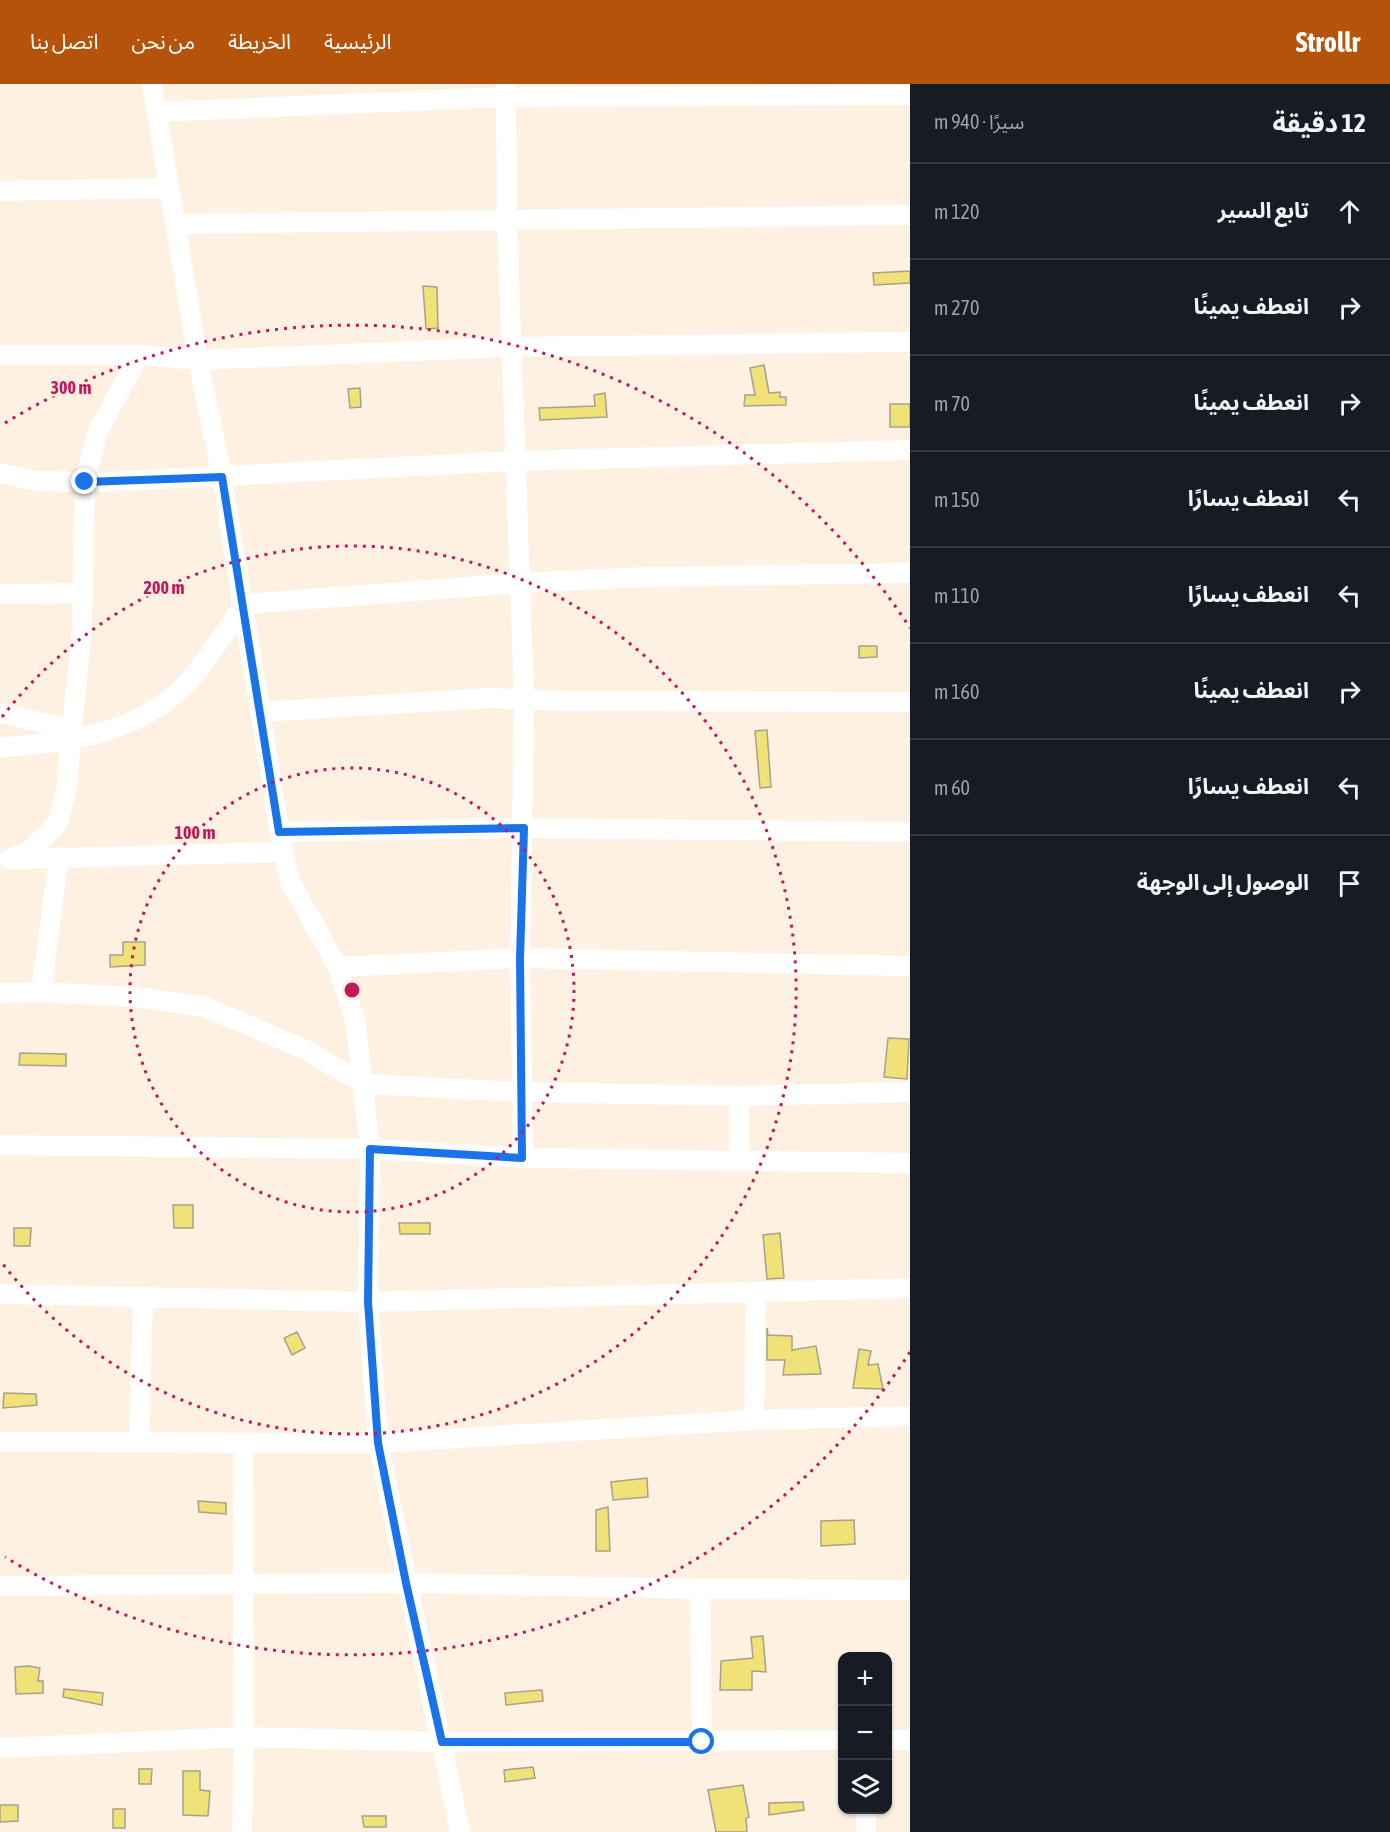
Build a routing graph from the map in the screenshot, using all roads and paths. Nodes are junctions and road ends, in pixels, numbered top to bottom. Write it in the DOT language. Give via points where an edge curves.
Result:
graph roads {
  1 [pos="152,84"];
  2 [pos="506,91"];
  3 [pos="910,95"];
  4 [pos="157,112"];
  5 [pos="169,188"];
  6 [pos="0,191"];
  7 [pos="910,215"];
  8 [pos="507,221"];
  9 [pos="175,224"];
  10 [pos="910,342"];
  11 [pos="512,347"];
  12 [pos="0,355"];
  13 [pos="139,355"];
  14 [pos="198,360"];
  15 [pos="910,450"];
  16 [pos="516,461"];
  17 [pos="0,473"];
  18 [pos="222,477"];
  19 [pos="85,482"];
  20 [pos="910,573"];
  21 [pos="520,583"];
  22 [pos="83,593"];
  23 [pos="0,594"];
  24 [pos="244,604"];
  25 [pos="524,698"];
  26 [pos="910,702"];
  27 [pos="261,712"];
  28 [pos="0,713"];
  29 [pos="73,735"];
  30 [pos="0,747"];
  31 [pos="524,828"];
  32 [pos="279,832"];
  33 [pos="910,832"];
  34 [pos="283,852"];
  35 [pos="59,856"];
  36 [pos="5,859"];
  37 [pos="520,958"];
  38 [pos="910,966"];
  39 [pos="338,967"];
  40 [pos="41,992"];
  41 [pos="0,993"];
  42 [pos="364,1084"];
  43 [pos="522,1092"];
  44 [pos="910,1092"];
  45 [pos="739,1096"];
  46 [pos="0,1145"];
  47 [pos="370,1149"];
  48 [pos="522,1158"];
  49 [pos="739,1161"];
  50 [pos="910,1163"];
  51 [pos="910,1288"];
  52 [pos="756,1292"];
  53 [pos="0,1294"];
  54 [pos="142,1297"];
  55 [pos="368,1302"];
  56 [pos="910,1416"];
  57 [pos="754,1420"];
  58 [pos="0,1442"];
  59 [pos="139,1442"];
  60 [pos="243,1443"];
  61 [pos="378,1443"];
  62 [pos="406,1583"];
  63 [pos="244,1585"];
  64 [pos="0,1586"];
  65 [pos="700,1589"];
  66 [pos="910,1590"];
  67 [pos="244,1737"];
  68 [pos="838,1740"];
  69 [pos="892,1740"];
  70 [pos="910,1740"];
  71 [pos="442,1742"];
  72 [pos="702,1742"];
  73 [pos="0,1748"];
  74 [pos="866,1814"];
  75 [pos="242,1832"];
  76 [pos="460,1832"];
  77 [pos="866,1832"];
  1 -- 4 [label="street"];
  2 -- 3 [label="street"];
  2 -- 4 [label="street"];
  2 -- 8 [label="street"];
  4 -- 5 [label="street"];
  5 -- 6 [label="street"];
  5 -- 9 [label="street"];
  7 -- 8 [label="street"];
  8 -- 9 [label="street"];
  8 -- 11 [label="street"];
  9 -- 14 [label="street"];
  10 -- 11 [label="street"];
  11 -- 14 [label="street"];
  11 -- 16 [label="street"];
  12 -- 13 [label="street"];
  13 -- 14 [label="street"];
  13 -- 19 [label="street" via="98,433"];
  14 -- 18 [label="street"];
  15 -- 16 [label="street"];
  16 -- 18 [label="street"];
  16 -- 21 [label="street"];
  17 -- 19 [label="street" via="37,481"];
  18 -- 19 [label="street"];
  18 -- 24 [label="street"];
  19 -- 22 [label="street"];
  20 -- 21 [label="street"];
  21 -- 24 [label="street"];
  21 -- 25 [label="street"];
  22 -- 23 [label="street"];
  22 -- 29 [label="street"];
  24 -- 27 [label="street"];
  24 -- 29 [label="street" via="187,683 148,715"];
  25 -- 26 [label="street"];
  25 -- 27 [label="street" via="441,699"];
  25 -- 31 [label="street"];
  27 -- 32 [label="street"];
  28 -- 29 [label="street"];
  29 -- 30 [label="street"];
  29 -- 36 [label="street" via="58,822 31,850"];
  31 -- 32 [label="street"];
  31 -- 33 [label="street"];
  31 -- 37 [label="street"];
  32 -- 34 [label="street"];
  34 -- 35 [label="street"];
  34 -- 39 [label="street" via="290,882"];
  35 -- 36 [label="street"];
  35 -- 40 [label="street"];
  37 -- 38 [label="street"];
  37 -- 39 [label="street"];
  37 -- 43 [label="street"];
  39 -- 42 [label="street" via="356,1025"];
  40 -- 41 [label="street"];
  40 -- 42 [label="street" via="136,997 205,1007 306,1050"];
  42 -- 43 [label="street"];
  42 -- 47 [label="street"];
  43 -- 45 [label="street"];
  43 -- 48 [label="street"];
  44 -- 45 [label="street"];
  45 -- 49 [label="street"];
  46 -- 47 [label="street"];
  47 -- 48 [label="street"];
  47 -- 55 [label="street"];
  48 -- 49 [label="street"];
  49 -- 50 [label="street"];
  51 -- 52 [label="street"];
  52 -- 55 [label="street"];
  52 -- 57 [label="street"];
  53 -- 54 [label="street"];
  54 -- 55 [label="street"];
  54 -- 59 [label="street"];
  55 -- 61 [label="street"];
  56 -- 57 [label="street"];
  57 -- 61 [label="street"];
  58 -- 59 [label="street"];
  59 -- 60 [label="street"];
  60 -- 61 [label="street"];
  60 -- 63 [label="street"];
  61 -- 62 [label="street"];
  62 -- 63 [label="street"];
  62 -- 65 [label="street"];
  62 -- 71 [label="street"];
  63 -- 64 [label="street"];
  63 -- 67 [label="street"];
  65 -- 66 [label="street"];
  65 -- 72 [label="street"];
  67 -- 71 [label="street"];
  67 -- 73 [label="street"];
  67 -- 75 [label="street"];
  68 -- 72 [label="street"];
  69 -- 70 [label="street"];
  71 -- 72 [label="street"];
  71 -- 76 [label="street"];
  74 -- 77 [label="street"];
}
